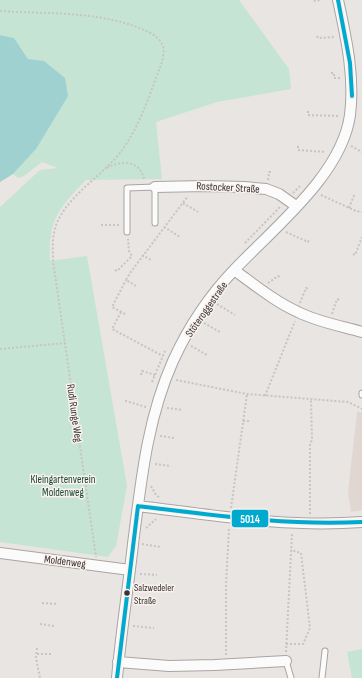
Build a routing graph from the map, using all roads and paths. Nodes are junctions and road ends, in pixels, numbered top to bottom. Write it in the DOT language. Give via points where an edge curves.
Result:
graph roads {
  1 [pos="314,0"];
  2 [pos="320,0"];
  3 [pos="338,0"];
  4 [pos="0,11"];
  5 [pos="317,36"];
  6 [pos="340,37"];
  7 [pos="337,44"];
  8 [pos="340,71"];
  9 [pos="342,85"];
  10 [pos="357,97"];
  11 [pos="341,110"];
  12 [pos="308,112"];
  13 [pos="298,146"];
  14 [pos="330,147"];
  15 [pos="356,148"];
  16 [pos="362,152"];
  17 [pos="327,153"];
  18 [pos="323,158"];
  19 [pos="104,170"];
  20 [pos="302,184"];
  21 [pos="201,186"];
  22 [pos="150,187"];
  23 [pos="355,193"];
  24 [pos="320,194"];
  25 [pos="288,199"];
  26 [pos="182,203"];
  27 [pos="296,206"];
  28 [pos="349,208"];
  29 [pos="198,212"];
  30 [pos="362,212"];
  31 [pos="155,223"];
  32 [pos="102,224"];
  33 [pos="127,225"];
  34 [pos="278,225"];
  35 [pos="164,227"];
  36 [pos="127,232"];
  37 [pos="180,237"];
  38 [pos="362,237"];
  39 [pos="309,239"];
  40 [pos="242,246"];
  41 [pos="353,254"];
  42 [pos="142,255"];
  43 [pos="151,260"];
  44 [pos="115,270"];
  45 [pos="234,270"];
  46 [pos="280,277"];
  47 [pos="126,280"];
  48 [pos="136,286"];
  49 [pos="260,289"];
  50 [pos="308,289"];
  51 [pos="209,300"];
  52 [pos="340,300"];
  53 [pos="121,312"];
  54 [pos="297,312"];
  55 [pos="125,314"];
  56 [pos="235,315"];
  57 [pos="196,319"];
  58 [pos="330,323"];
  59 [pos="220,332"];
  60 [pos="362,332"];
  61 [pos="288,339"];
  62 [pos="292,341"];
  63 [pos="182,342"];
  64 [pos="65,343"];
  65 [pos="0,349"];
  66 [pos="167,349"];
  67 [pos="162,355"];
  68 [pos="207,355"];
  69 [pos="173,361"];
  70 [pos="277,366"];
  71 [pos="282,368"];
  72 [pos="141,375"];
  73 [pos="154,375"];
  74 [pos="166,378"];
  75 [pos="151,388"];
  76 [pos="247,394"];
  77 [pos="265,396"];
  78 [pos="126,400"];
  79 [pos="147,400"];
  80 [pos="311,400"];
  81 [pos="152,408"];
  82 [pos="362,409"];
  83 [pos="182,410"];
  84 [pos="144,414"];
  85 [pos="243,421"];
  86 [pos="251,421"];
  87 [pos="312,430"];
  88 [pos="316,430"];
  89 [pos="149,434"];
  90 [pos="174,438"];
  91 [pos="239,449"];
  92 [pos="244,449"];
  93 [pos="310,461"];
  94 [pos="313,461"];
  95 [pos="153,464"];
  96 [pos="171,466"];
  97 [pos="235,477"];
  98 [pos="240,478"];
  99 [pos="310,489"];
  100 [pos="314,489"];
  101 [pos="138,506"];
  102 [pos="231,509"];
  103 [pos="310,515"];
  104 [pos="362,522"];
  105 [pos="229,527"];
  106 [pos="292,533"];
  107 [pos="142,544"];
  108 [pos="161,547"];
  109 [pos="291,550"];
  110 [pos="0,553"];
  111 [pos="227,561"];
  112 [pos="231,561"];
  113 [pos="97,566"];
  114 [pos="134,572"];
  115 [pos="157,575"];
  116 [pos="226,585"];
  117 [pos="230,585"];
  118 [pos="126,600"];
  119 [pos="42,603"];
  120 [pos="157,603"];
  121 [pos="56,604"];
  122 [pos="227,614"];
  123 [pos="232,614"];
  124 [pos="40,624"];
  125 [pos="123,625"];
  126 [pos="54,626"];
  127 [pos="310,626"];
  128 [pos="315,626"];
  129 [pos="154,628"];
  130 [pos="226,637"];
  131 [pos="231,638"];
  132 [pos="286,644"];
  133 [pos="37,648"];
  134 [pos="325,651"];
  135 [pos="37,654"];
  136 [pos="53,654"];
  137 [pos="286,660"];
  138 [pos="118,662"];
  139 [pos="226,665"];
  140 [pos="40,678"];
  141 [pos="117,678"];
  142 [pos="290,678"];
  143 [pos="322,678"];
  1 -- 2 [label="path"];
  3 -- 6 [label="street, Stöteroggestraße"];
  4 -- 19 [label="path, Rudi Runge Weg" via="61,13 118,21 148,32 162,44 162,62 137,125 124,148"];
  5 -- 6 [label="path"];
  6 -- 7 [label="path"];
  6 -- 10 [label="street, Stöteroggestraße"];
  8 -- 9 [label="path"];
  10 -- 27 [label="street, Stöteroggestraße" via="337,154 327,171"];
  11 -- 12 [label="path" via="340,116 308,115"];
  13 -- 17 [label="path" via="298,150"];
  14 -- 17 [label="path"];
  15 -- 16 [label="path"];
  17 -- 18 [label="path"];
  19 -- 22 [label="path" via="122,163 133,165 143,173"];
  19 -- 64 [label="path, Rudi Runge Weg" via="72,199 54,232 53,261"];
  20 -- 25 [label="path"];
  21 -- 22 [label="street, Rostocker Straße"];
  21 -- 25 [label="street, Rostocker Straße" via="266,189"];
  21 -- 26 [label="path"];
  22 -- 31 [label="lane"];
  22 -- 33 [label="lane, Rostocker Straße" via="127,188"];
  23 -- 28 [label="path"];
  24 -- 28 [label="path"];
  25 -- 27 [label="street, Rostocker Straße"];
  25 -- 40 [label="path"];
  26 -- 29 [label="path"];
  26 -- 35 [label="path"];
  27 -- 34 [label="street, Stöteroggestraße"];
  28 -- 30 [label="path"];
  32 -- 33 [label="path"];
  33 -- 36 [label="lane, Rostocker Straße"];
  34 -- 39 [label="path" via="286,233 308,242"];
  34 -- 45 [label="street, Stöteroggestraße"];
  35 -- 37 [label="path"];
  35 -- 42 [label="path"];
  36 -- 44 [label="path" via="132,256 117,271"];
  38 -- 41 [label="path" via="356,255"];
  42 -- 43 [label="path"];
  42 -- 47 [label="path"];
  45 -- 49 [label="street"];
  45 -- 51 [label="street, Stöteroggestraße"];
  46 -- 49 [label="path"];
  47 -- 48 [label="path"];
  47 -- 53 [label="path" via="112,307"];
  49 -- 54 [label="street"];
  50 -- 54 [label="path" via="306,288"];
  51 -- 56 [label="path"];
  51 -- 57 [label="street, Stöteroggestraße"];
  52 -- 58 [label="path" via="337,299"];
  53 -- 55 [label="path"];
  53 -- 67 [label="path" via="112,329"];
  54 -- 58 [label="street"];
  54 -- 61 [label="path"];
  57 -- 59 [label="path"];
  57 -- 63 [label="street, Stöteroggestraße"];
  58 -- 60 [label="street"];
  61 -- 62 [label="path"];
  61 -- 70 [label="path"];
  63 -- 68 [label="path"];
  63 -- 69 [label="street, Stöteroggestraße"];
  64 -- 65 [label="path"];
  64 -- 113 [label="path, Rudi Runge Weg"];
  66 -- 67 [label="path"];
  67 -- 69 [label="path"];
  67 -- 73 [label="path"];
  69 -- 74 [label="street, Stöteroggestraße"];
  70 -- 71 [label="path"];
  70 -- 77 [label="path"];
  72 -- 73 [label="path" via="142,371"];
  73 -- 74 [label="path"];
  73 -- 75 [label="path"];
  74 -- 76 [label="path"];
  74 -- 81 [label="street, Stöteroggestraße"];
  76 -- 77 [label="path"];
  76 -- 85 [label="path"];
  77 -- 80 [label="path"];
  78 -- 81 [label="path"];
  79 -- 81 [label="path"];
  80 -- 82 [label="path" via="348,402"];
  80 -- 87 [label="path"];
  81 -- 83 [label="path"];
  81 -- 84 [label="path"];
  81 -- 89 [label="street, Stöteroggestraße"];
  85 -- 86 [label="path"];
  85 -- 91 [label="path"];
  87 -- 88 [label="path"];
  87 -- 93 [label="path"];
  89 -- 90 [label="path"];
  89 -- 101 [label="street, Stöteroggestraße"];
  91 -- 92 [label="path"];
  91 -- 97 [label="path"];
  93 -- 94 [label="path"];
  93 -- 99 [label="path"];
  95 -- 96 [label="path"];
  97 -- 98 [label="path"];
  97 -- 102 [label="path"];
  99 -- 100 [label="path"];
  99 -- 103 [label="path"];
  101 -- 104 [label="street" via="262,521 328,524"];
  101 -- 114 [label="street, Stöteroggestraße"];
  105 -- 111 [label="path"];
  106 -- 109 [label="path"];
  107 -- 108 [label="path"];
  109 -- 127 [label="path" via="301,553"];
  109 -- 132 [label="path"];
  110 -- 113 [label="street, Moldenweg"];
  111 -- 112 [label="path"];
  111 -- 116 [label="path"];
  113 -- 114 [label="street, Moldenweg"];
  114 -- 115 [label="path"];
  114 -- 118 [label="street, Stöteroggestraße"];
  116 -- 117 [label="path"];
  116 -- 122 [label="path"];
  118 -- 120 [label="path"];
  118 -- 125 [label="street, Stöteroggestraße"];
  119 -- 121 [label="path"];
  122 -- 123 [label="path"];
  122 -- 130 [label="path"];
  124 -- 126 [label="path"];
  125 -- 129 [label="path"];
  125 -- 138 [label="street, Stöteroggestraße"];
  127 -- 128 [label="path"];
  127 -- 132 [label="path" via="302,644"];
  130 -- 131 [label="path"];
  130 -- 139 [label="path"];
  132 -- 137 [label="path"];
  133 -- 135 [label="path"];
  134 -- 143 [label="lane"];
  135 -- 136 [label="path"];
  135 -- 140 [label="path"];
  137 -- 139 [label="street"];
  137 -- 142 [label="lane"];
  138 -- 139 [label="street" via="169,666"];
  138 -- 141 [label="street, Stöteroggestraße"];
}
